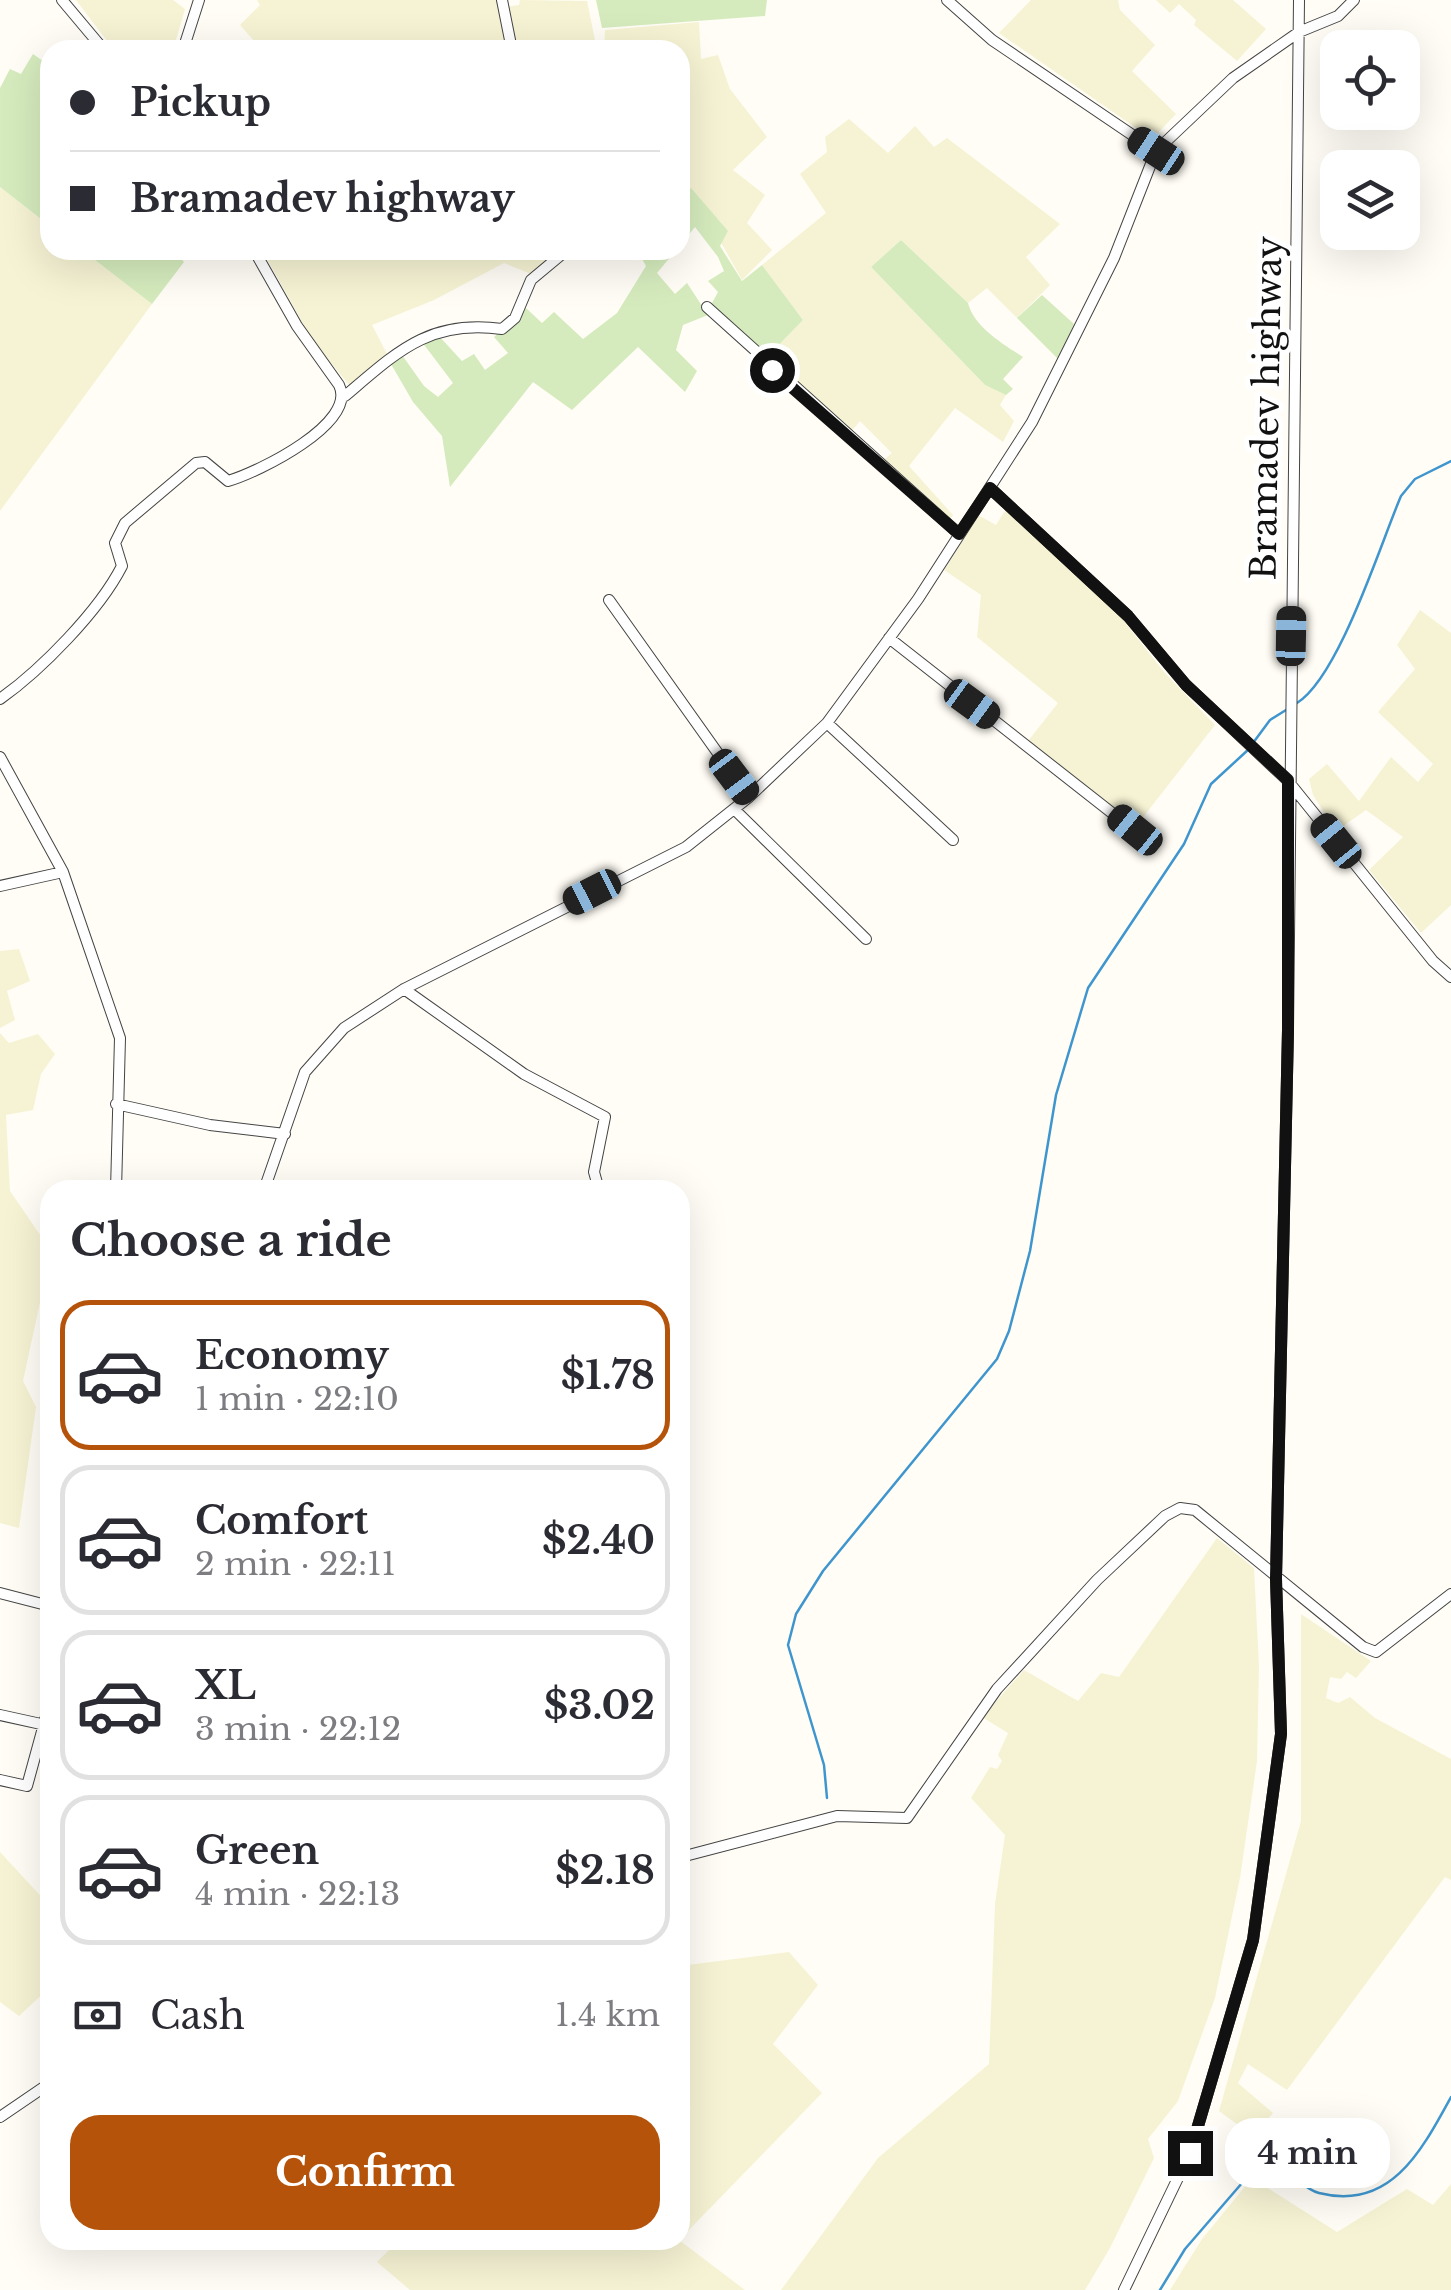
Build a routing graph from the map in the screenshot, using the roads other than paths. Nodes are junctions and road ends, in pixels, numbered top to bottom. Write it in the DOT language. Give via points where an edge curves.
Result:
graph roads {
  1 [pos="62,0"];
  2 [pos="199,0"];
  3 [pos="502,0"];
  4 [pos="947,0"];
  5 [pos="1299,0"];
  6 [pos="1354,0"];
  7 [pos="1299,32"];
  8 [pos="96,40"];
  9 [pos="186,40"];
  10 [pos="510,40"];
  11 [pos="1156,151"];
  12 [pos="260,260"];
  13 [pos="555,260"];
  14 [pos="706,307"];
  15 [pos="344,396"];
  16 [pos="990,488"];
  17 [pos="959,534"];
  18 [pos="609,600"];
  19 [pos="889,638"];
  20 [pos="0,700"];
  21 [pos="827,722"];
  22 [pos="0,756"];
  23 [pos="1288,780"];
  24 [pos="749,797"];
  25 [pos="734,810"];
  26 [pos="1135,830"];
  27 [pos="953,840"];
  28 [pos="63,872"];
  29 [pos="0,886"];
  30 [pos="866,939"];
  31 [pos="1451,977"];
  32 [pos="404,989"];
  33 [pos="116,1104"];
  34 [pos="285,1134"];
  35 [pos="116,1180"];
  36 [pos="268,1180"];
  37 [pos="596,1180"];
  38 [pos="1276,1578"];
  39 [pos="0,1593"];
  40 [pos="1451,1594"];
  41 [pos="40,1603"];
  42 [pos="0,1715"];
  43 [pos="40,1725"];
  44 [pos="40,1745"];
  45 [pos="0,1780"];
  46 [pos="690,1855"];
  47 [pos="40,2090"];
  48 [pos="0,2116"];
  49 [pos="1124,2290"];
  1 -- 8 [label="street"];
  2 -- 9 [label="street"];
  3 -- 10 [label="street"];
  4 -- 11 [label="street" via="992,40"];
  5 -- 7 [label="street, Bramadev highway"];
  6 -- 7 [label="street" via="1338,16"];
  7 -- 11 [label="street" via="1233,78"];
  7 -- 23 [label="street, Bramadev highway"];
  11 -- 16 [label="street" via="1114,258 1032,422"];
  12 -- 15 [label="street"];
  13 -- 15 [label="street" via="530,280 515,318 502,329 432,331"];
  14 -- 17 [label="street"];
  15 -- 20 [label="street" via="318,431 282,456 228,481 206,462 196,463 126,523 115,542 122,566 112,586"];
  16 -- 17 [label="street"];
  16 -- 23 [label="street" via="1128,616 1186,685"];
  17 -- 19 [label="street"];
  18 -- 24 [label="street"];
  19 -- 21 [label="street"];
  19 -- 26 [label="street"];
  21 -- 24 [label="street"];
  21 -- 27 [label="street"];
  22 -- 28 [label="street"];
  23 -- 31 [label="street"];
  23 -- 38 [label="street, Bramadev highway"];
  24 -- 25 [label="street"];
  25 -- 30 [label="street"];
  25 -- 32 [label="street" via="686,846"];
  28 -- 29 [label="street"];
  28 -- 33 [label="street" via="120,1038"];
  32 -- 34 [label="street" via="344,1028 305,1072"];
  32 -- 37 [label="street" via="524,1074 605,1116"];
  33 -- 34 [label="street"];
  33 -- 35 [label="street"];
  34 -- 36 [label="street"];
  38 -- 40 [label="street" via="1376,1652"];
  38 -- 46 [label="street" via="1195,1510 1180,1508 1098,1580 997,1688 907,1818 837,1816"];
  38 -- 49 [label="street, Bramadev highway" via="1281,1734 1253,1940 1190,2153"];
  39 -- 41 [label="street"];
  42 -- 43 [label="street"];
  44 -- 45 [label="street" via="27,1786"];
  47 -- 48 [label="street"];
}
